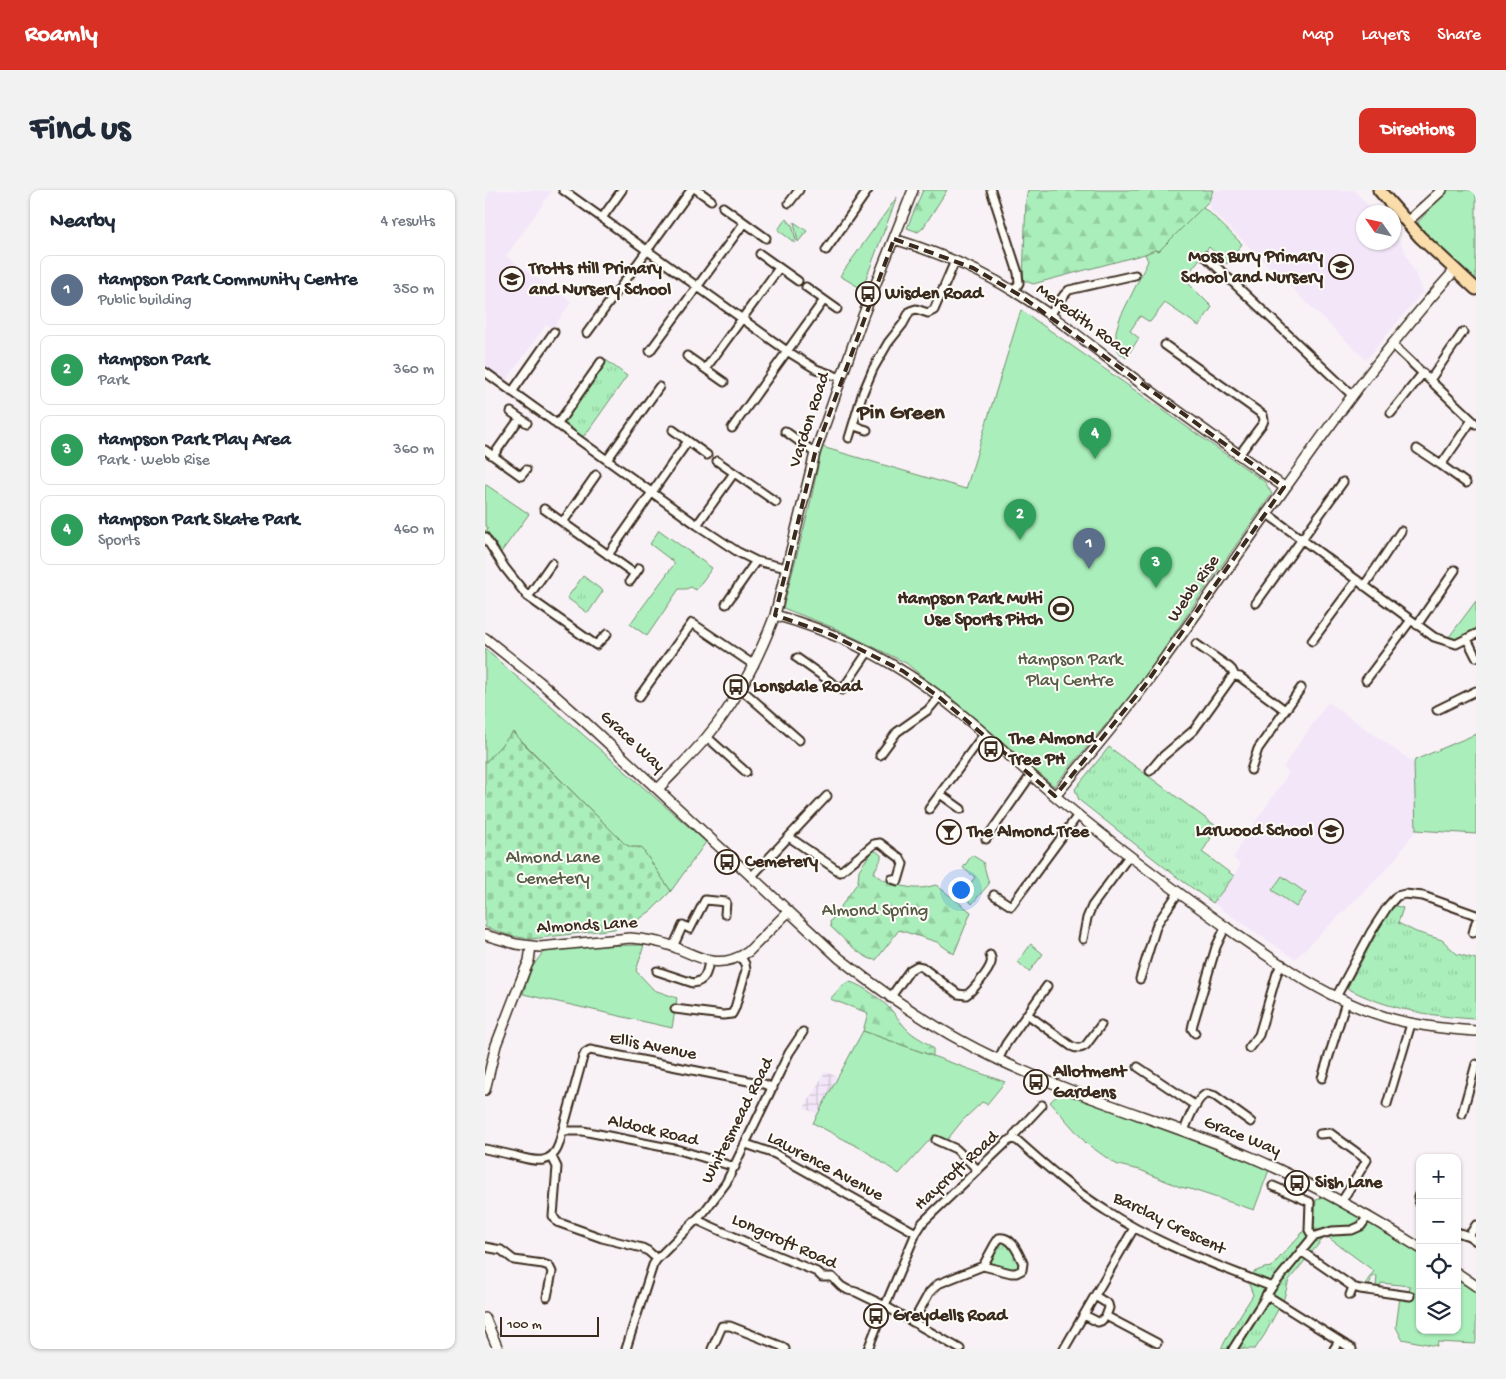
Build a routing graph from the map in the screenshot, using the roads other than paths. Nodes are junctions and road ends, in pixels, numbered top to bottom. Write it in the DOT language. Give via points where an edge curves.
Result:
graph roads {
  1 [pos="563,190"];
  2 [pos="622,190"];
  3 [pos="691,190"];
  4 [pos="697,190"];
  5 [pos="799,190"];
  6 [pos="868,190"];
  7 [pos="913,190"];
  8 [pos="991,190"];
  9 [pos="1379,190"];
  10 [pos="1442,190"];
  11 [pos="711,200"];
  12 [pos="789,203"];
  13 [pos="723,207"];
  14 [pos="602,218"];
  15 [pos="1407,222"];
  16 [pos="744,223"];
  17 [pos="766,238"];
  18 [pos="894,239"];
  19 [pos="826,250"];
  20 [pos="647,251"];
  21 [pos="760,254"];
  22 [pos="1205,256"];
  23 [pos="955,261"];
  24 [pos="779,268"];
  25 [pos="1455,270"];
  26 [pos="1135,275"];
  27 [pos="798,281"];
  28 [pos="697,286"];
  29 [pos="806,287"];
  30 [pos="1476,289"];
  31 [pos="1014,291"];
  32 [pos="824,300"];
  33 [pos="837,309"];
  34 [pos="593,310"];
  35 [pos="600,314"];
  36 [pos="1050,315"];
  37 [pos="743,318"];
  38 [pos="554,332"];
  39 [pos="654,332"];
  40 [pos="1463,332"];
  41 [pos="587,333"];
  42 [pos="661,337"];
  43 [pos="1165,344"];
  44 [pos="1393,345"];
  45 [pos="650,351"];
  46 [pos="787,351"];
  47 [pos="687,356"];
  48 [pos="601,362"];
  49 [pos="706,368"];
  50 [pos="485,372"];
  51 [pos="1423,373"];
  52 [pos="841,378"];
  53 [pos="1430,380"];
  54 [pos="724,382"];
  55 [pos="659,387"];
  56 [pos="512,392"];
  57 [pos="1352,395"];
  58 [pos="511,412"];
  59 [pos="1391,413"];
  60 [pos="520,418"];
  61 [pos="1474,422"];
  62 [pos="527,423"];
  63 [pos="557,425"];
  64 [pos="854,426"];
  65 [pos="732,428"];
  66 [pos="673,430"];
  67 [pos="867,430"];
  68 [pos="785,431"];
  69 [pos="849,438"];
  70 [pos="688,441"];
  71 [pos="1417,449"];
  72 [pos="485,450"];
  73 [pos="815,453"];
  74 [pos="707,454"];
  75 [pos="1239,455"];
  76 [pos="493,456"];
  77 [pos="607,460"];
  78 [pos="717,461"];
  79 [pos="1441,466"];
  80 [pos="526,470"];
  81 [pos="735,473"];
  82 [pos="596,475"];
  83 [pos="1343,482"];
  84 [pos="1466,483"];
  85 [pos="1284,487"];
  86 [pos="653,493"];
  87 [pos="776,502"];
  88 [pos="544,509"];
  89 [pos="1266,513"];
  90 [pos="563,522"];
  91 [pos="697,525"];
  92 [pos="1401,531"];
  93 [pos="485,537"];
  94 [pos="1302,540"];
  95 [pos="608,555"];
  96 [pos="756,561"];
  97 [pos="552,564"];
  98 [pos="787,568"];
  99 [pos="1455,570"];
  100 [pos="1357,580"];
  101 [pos="630,581"];
  102 [pos="1364,586"];
  103 [pos="528,597"];
  104 [pos="726,603"];
  105 [pos="1256,603"];
  106 [pos="775,615"];
  107 [pos="1414,622"];
  108 [pos="607,634"];
  109 [pos="1476,634"];
  110 [pos="485,638"];
  111 [pos="1467,639"];
  112 [pos="1312,641"];
  113 [pos="1195,644"];
  114 [pos="868,652"];
  115 [pos="1476,657"];
  116 [pos="797,658"];
  117 [pos="754,665"];
  118 [pos="1235,676"];
  119 [pos="1366,680"];
  120 [pos="1301,688"];
  121 [pos="741,689"];
  122 [pos="1476,691"];
  123 [pos="639,697"];
  124 [pos="939,697"];
  125 [pos="1285,710"];
  126 [pos="1437,710"];
  127 [pos="984,734"];
  128 [pos="707,737"];
  129 [pos="799,740"];
  130 [pos="880,755"];
  131 [pos="1251,770"];
  132 [pos="1151,771"];
  133 [pos="746,772"];
  134 [pos="1031,776"];
  135 [pos="658,789"];
  136 [pos="940,794"];
  137 [pos="827,796"];
  138 [pos="1055,796"];
  139 [pos="929,809"];
  140 [pos="961,809"];
  141 [pos="1078,815"];
  142 [pos="789,837"];
  143 [pos="986,839"];
  144 [pos="1129,856"];
  145 [pos="751,877"];
  146 [pos="898,881"];
  147 [pos="1178,893"];
  148 [pos="994,895"];
  149 [pos="789,912"];
  150 [pos="725,914"];
  151 [pos="1476,915"];
  152 [pos="1476,922"];
  153 [pos="1225,926"];
  154 [pos="1473,933"];
  155 [pos="485,935"];
  156 [pos="1083,938"];
  157 [pos="531,946"];
  158 [pos="673,947"];
  159 [pos="990,955"];
  160 [pos="741,957"];
  161 [pos="709,961"];
  162 [pos="1282,964"];
  163 [pos="657,971"];
  164 [pos="1140,979"];
  165 [pos="1047,986"];
  166 [pos="1336,997"];
  167 [pos="890,998"];
  168 [pos="1346,1002"];
  169 [pos="675,1009"];
  170 [pos="1027,1014"];
  171 [pos="1411,1024"];
  172 [pos="1101,1025"];
  173 [pos="1476,1031"];
  174 [pos="803,1032"];
  175 [pos="1195,1032"];
  176 [pos="1249,1048"];
  177 [pos="998,1060"];
  178 [pos="1476,1064"];
  179 [pos="1138,1067"];
  180 [pos="1322,1078"];
  181 [pos="773,1088"];
  182 [pos="485,1090"];
  183 [pos="1387,1104"];
  184 [pos="1042,1105"];
  185 [pos="1196,1106"];
  186 [pos="1462,1114"];
  187 [pos="1251,1122"];
  188 [pos="563,1131"];
  189 [pos="1183,1131"];
  190 [pos="1320,1134"];
  191 [pos="1013,1139"];
  192 [pos="936,1140"];
  193 [pos="746,1144"];
  194 [pos="485,1149"];
  195 [pos="552,1156"];
  196 [pos="735,1167"];
  197 [pos="977,1170"];
  198 [pos="1273,1186"];
  199 [pos="1342,1201"];
  200 [pos="1368,1216"];
  201 [pos="697,1220"];
  202 [pos="1476,1225"];
  203 [pos="1134,1228"];
  204 [pos="916,1233"];
  205 [pos="1461,1233"];
  206 [pos="1469,1236"];
  207 [pos="1313,1237"];
  208 [pos="1476,1241"];
  209 [pos="1416,1246"];
  210 [pos="485,1247"];
  211 [pos="1301,1251"];
  212 [pos="657,1259"];
  213 [pos="983,1266"];
  214 [pos="1461,1276"];
  215 [pos="1272,1286"];
  216 [pos="1476,1286"];
  217 [pos="1266,1295"];
  218 [pos="1095,1296"];
  219 [pos="1410,1296"];
  220 [pos="547,1297"];
  221 [pos="885,1306"];
  222 [pos="1084,1315"];
  223 [pos="1106,1316"];
  224 [pos="485,1318"];
  225 [pos="913,1322"];
  226 [pos="1339,1341"];
  227 [pos="1157,1343"];
  228 [pos="498,1349"];
  229 [pos="626,1349"];
  230 [pos="712,1349"];
  231 [pos="785,1349"];
  232 [pos="868,1349"];
  233 [pos="960,1349"];
  234 [pos="1064,1349"];
  235 [pos="1233,1349"];
  236 [pos="1334,1349"];
  237 [pos="1352,1349"];
  1 -- 14 [label="street"];
  2 -- 14 [label="street"];
  3 -- 20 [label="street"];
  4 -- 11 [label="street"];
  5 -- 12 [label="street"];
  6 -- 19 [label="street" via="843,232"];
  7 -- 18 [label="street, Vardon Road"];
  8 -- 31 [label="street" via="1019,273 1019,283"];
  9 -- 15 [label="main road"];
  10 -- 15 [label="street"];
  13 -- 16 [label="street"];
  14 -- 20 [label="street"];
  15 -- 25 [label="main road"];
  16 -- 17 [label="street"];
  16 -- 28 [label="street"];
  18 -- 23 [label="street, Meredith Road"];
  18 -- 52 [label="street, Vardon Road"];
  20 -- 28 [label="street"];
  20 -- 35 [label="street"];
  21 -- 24 [label="street"];
  22 -- 57 [label="street"];
  23 -- 31 [label="street, Meredith Road"];
  23 -- 64 [label="street" via="934,310 928,313 916,309 910,311 888,343 862,395"];
  24 -- 27 [label="street"];
  24 -- 37 [label="street"];
  25 -- 30 [label="main road"];
  25 -- 44 [label="street, Webb Rise"];
  26 -- 36 [label="street" via="1069,290"];
  28 -- 37 [label="street"];
  28 -- 42 [label="street"];
  29 -- 32 [label="street"];
  31 -- 36 [label="street, Meredith Road"];
  32 -- 33 [label="street"];
  32 -- 46 [label="street"];
  34 -- 35 [label="street"];
  35 -- 41 [label="street"];
  36 -- 75 [label="street, Meredith Road"];
  37 -- 46 [label="street"];
  37 -- 49 [label="street"];
  38 -- 56 [label="street"];
  39 -- 42 [label="street"];
  40 -- 53 [label="street"];
  42 -- 45 [label="street"];
  43 -- 75 [label="street" via="1263,415 1263,423"];
  44 -- 51 [label="street"];
  44 -- 57 [label="street, Webb Rise"];
  46 -- 52 [label="street" via="816,369"];
  46 -- 65 [label="street"];
  47 -- 49 [label="street"];
  48 -- 63 [label="street"];
  49 -- 54 [label="street"];
  50 -- 56 [label="street"];
  51 -- 53 [label="street"];
  51 -- 59 [label="street"];
  52 -- 73 [label="street, Vardon Road"];
  53 -- 61 [label="street"];
  55 -- 77 [label="street" via="645,400"];
  56 -- 63 [label="street"];
  57 -- 85 [label="street, Webb Rise"];
  58 -- 60 [label="street"];
  60 -- 62 [label="street"];
  60 -- 76 [label="street"];
  61 -- 79 [label="street"];
  63 -- 77 [label="street"];
  64 -- 67 [label="street"];
  64 -- 69 [label="street"];
  66 -- 70 [label="street"];
  68 -- 73 [label="street"];
  70 -- 74 [label="street"];
  70 -- 86 [label="street"];
  71 -- 79 [label="street"];
  72 -- 76 [label="street"];
  73 -- 98 [label="street, Vardon Road"];
  75 -- 85 [label="street, Meredith Road"];
  76 -- 80 [label="street" via="521,476"];
  77 -- 86 [label="street"];
  78 -- 81 [label="street"];
  79 -- 84 [label="street"];
  81 -- 87 [label="street"];
  81 -- 91 [label="street"];
  82 -- 90 [label="street"];
  83 -- 94 [label="street"];
  85 -- 89 [label="street, Webb Rise"];
  86 -- 91 [label="street"];
  86 -- 95 [label="street"];
  88 -- 90 [label="street"];
  89 -- 94 [label="street"];
  89 -- 138 [label="street, Webb Rise" via="1145,685"];
  90 -- 95 [label="street"];
  91 -- 96 [label="street"];
  92 -- 102 [label="street"];
  93 -- 103 [label="street"];
  94 -- 100 [label="street"];
  94 -- 105 [label="street"];
  95 -- 101 [label="street" via="637,571"];
  96 -- 98 [label="street"];
  96 -- 104 [label="street"];
  97 -- 103 [label="street"];
  98 -- 106 [label="street, Vardon Road"];
  99 -- 107 [label="street"];
  100 -- 102 [label="street"];
  100 -- 112 [label="street"];
  102 -- 107 [label="street"];
  103 -- 108 [label="street" via="596,645"];
  106 -- 114 [label="street"];
  106 -- 117 [label="street, Vardon Road"];
  107 -- 111 [label="street" via="1434,637 1456,644"];
  107 -- 119 [label="street"];
  109 -- 111 [label="street"];
  110 -- 135 [label="street, Grace Way" via="585,721"];
  111 -- 115 [label="street"];
  113 -- 118 [label="street" via="1229,667"];
  114 -- 116 [label="street" via="841,690"];
  114 -- 124 [label="street" via="903,671"];
  117 -- 121 [label="street, Vardon Road"];
  117 -- 123 [label="street" via="692,623"];
  118 -- 125 [label="street"];
  118 -- 132 [label="street" via="1194,730 1161,758"];
  120 -- 125 [label="street"];
  121 -- 128 [label="street, Vardon Road"];
  121 -- 129 [label="street"];
  122 -- 126 [label="street"];
  124 -- 127 [label="street"];
  124 -- 130 [label="street" via="928,710 897,732"];
  125 -- 131 [label="street" via="1256,752"];
  127 -- 134 [label="street"];
  127 -- 136 [label="street"];
  128 -- 133 [label="street"];
  128 -- 135 [label="street, Vardon Road"];
  134 -- 138 [label="street"];
  134 -- 143 [label="street"];
  135 -- 145 [label="street, Grace Way"];
  136 -- 139 [label="street"];
  136 -- 140 [label="street"];
  137 -- 142 [label="street"];
  138 -- 141 [label="street"];
  141 -- 144 [label="street"];
  141 -- 148 [label="street" via="1011,906"];
  142 -- 145 [label="street"];
  142 -- 146 [label="street" via="840,872 879,843 900,858 903,864"];
  144 -- 147 [label="street"];
  144 -- 156 [label="street" via="1092,906"];
  145 -- 149 [label="street, Grace Way"];
  147 -- 153 [label="street"];
  147 -- 164 [label="street" via="1157,924"];
  149 -- 160 [label="street, Almonds Lane"];
  149 -- 167 [label="street, Grace Way" via="839,958"];
  150 -- 158 [label="street" via="726,902 705,900 691,929 683,925"];
  151 -- 166 [label="street" via="1423,896 1397,896 1371,932"];
  152 -- 154 [label="street"];
  153 -- 162 [label="street"];
  153 -- 175 [label="street" via="1193,1024"];
  155 -- 157 [label="street, Almonds Lane"];
  157 -- 158 [label="street, Almonds Lane" via="630,938"];
  157 -- 182 [label="street" via="496,1044"];
  158 -- 161 [label="street, Almonds Lane"];
  159 -- 167 [label="street" via="989,966 966,996 917,966 910,970"];
  160 -- 161 [label="street, Almonds Lane" via="723,962"];
  160 -- 169 [label="street" via="745,970 732,1014"];
  161 -- 163 [label="street" via="704,978 693,983"];
  162 -- 166 [label="street"];
  162 -- 176 [label="street" via="1259,1035"];
  165 -- 170 [label="street"];
  166 -- 168 [label="street"];
  167 -- 177 [label="street, Grace Way"];
  168 -- 171 [label="street"];
  168 -- 180 [label="street"];
  170 -- 172 [label="street" via="1077,1048 1086,1045"];
  170 -- 177 [label="street"];
  171 -- 173 [label="street"];
  171 -- 183 [label="street"];
  174 -- 181 [label="street, Whitesmead Road"];
  177 -- 189 [label="street, Grace Way"];
  178 -- 186 [label="street"];
  179 -- 185 [label="street, Grace Way"];
  181 -- 188 [label="street, Ellis Avenue" via="590,1050 583,1057"];
  181 -- 193 [label="street, Whitesmead Road"];
  184 -- 191 [label="street, Haycroft Road"];
  185 -- 187 [label="street, Grace Way" via="1203,1096 1213,1095"];
  185 -- 189 [label="street, Grace Way"];
  188 -- 195 [label="street, Ellis Avenue"];
  188 -- 196 [label="street, Aldock Road" via="583,1131 679,1150"];
  189 -- 199 [label="street, Grace Way" via="1251,1157"];
  190 -- 199 [label="street" via="1330,1133 1367,1160"];
  191 -- 197 [label="street, Haycroft Road" via="1008,1140"];
  191 -- 203 [label="street, Barclay Crescent" via="1075,1190"];
  192 -- 197 [label="street" via="956,1149"];
  193 -- 196 [label="street, Whitesmead Road"];
  193 -- 204 [label="street, Lawrence Avenue" via="775,1154"];
  194 -- 195 [label="street" via="536,1161"];
  195 -- 212 [label="street" via="557,1167 553,1216 557,1222 648,1250"];
  196 -- 201 [label="street, Whitesmead Road"];
  197 -- 204 [label="street, Haycroft Road" via="930,1214"];
  198 -- 207 [label="street" via="1310,1202 1309,1230"];
  199 -- 200 [label="street, Grace Way"];
  200 -- 207 [label="street" via="1361,1226 1353,1230 1332,1231"];
  200 -- 209 [label="street, Grace Way"];
  201 -- 212 [label="street, Whitesmead Road"];
  201 -- 221 [label="street, Longcroft Road" via="822,1277 832,1277 848,1290"];
  202 -- 206 [label="street"];
  203 -- 215 [label="street, Barclay Crescent" via="1179,1250"];
  203 -- 218 [label="street"];
  204 -- 221 [label="street, Haycroft Road"];
  205 -- 206 [label="street"];
  206 -- 208 [label="street"];
  207 -- 211 [label="street"];
  210 -- 220 [label="street" via="498,1248 514,1260 549,1266 552,1272"];
  211 -- 215 [label="street"];
  211 -- 219 [label="street" via="1352,1291 1373,1287"];
  212 -- 229 [label="street, Whitesmead Road"];
  213 -- 213 [label="street" via="999,1238 1010,1240 1023,1263 1022,1270 1015,1273"];
  213 -- 225 [label="street" via="938,1284"];
  214 -- 216 [label="street"];
  215 -- 217 [label="street"];
  217 -- 226 [label="street"];
  217 -- 235 [label="street"];
  218 -- 222 [label="street"];
  218 -- 223 [label="street" via="1108,1304"];
  221 -- 225 [label="street"];
  221 -- 232 [label="street, Haycroft Road"];
  222 -- 223 [label="street" via="1098,1322"];
  222 -- 234 [label="street"];
  223 -- 227 [label="street"];
  224 -- 228 [label="street"];
  225 -- 233 [label="street"];
  226 -- 236 [label="street"];
  226 -- 237 [label="street"];
  230 -- 231 [label="street" via="722,1326 730,1326"];
}
